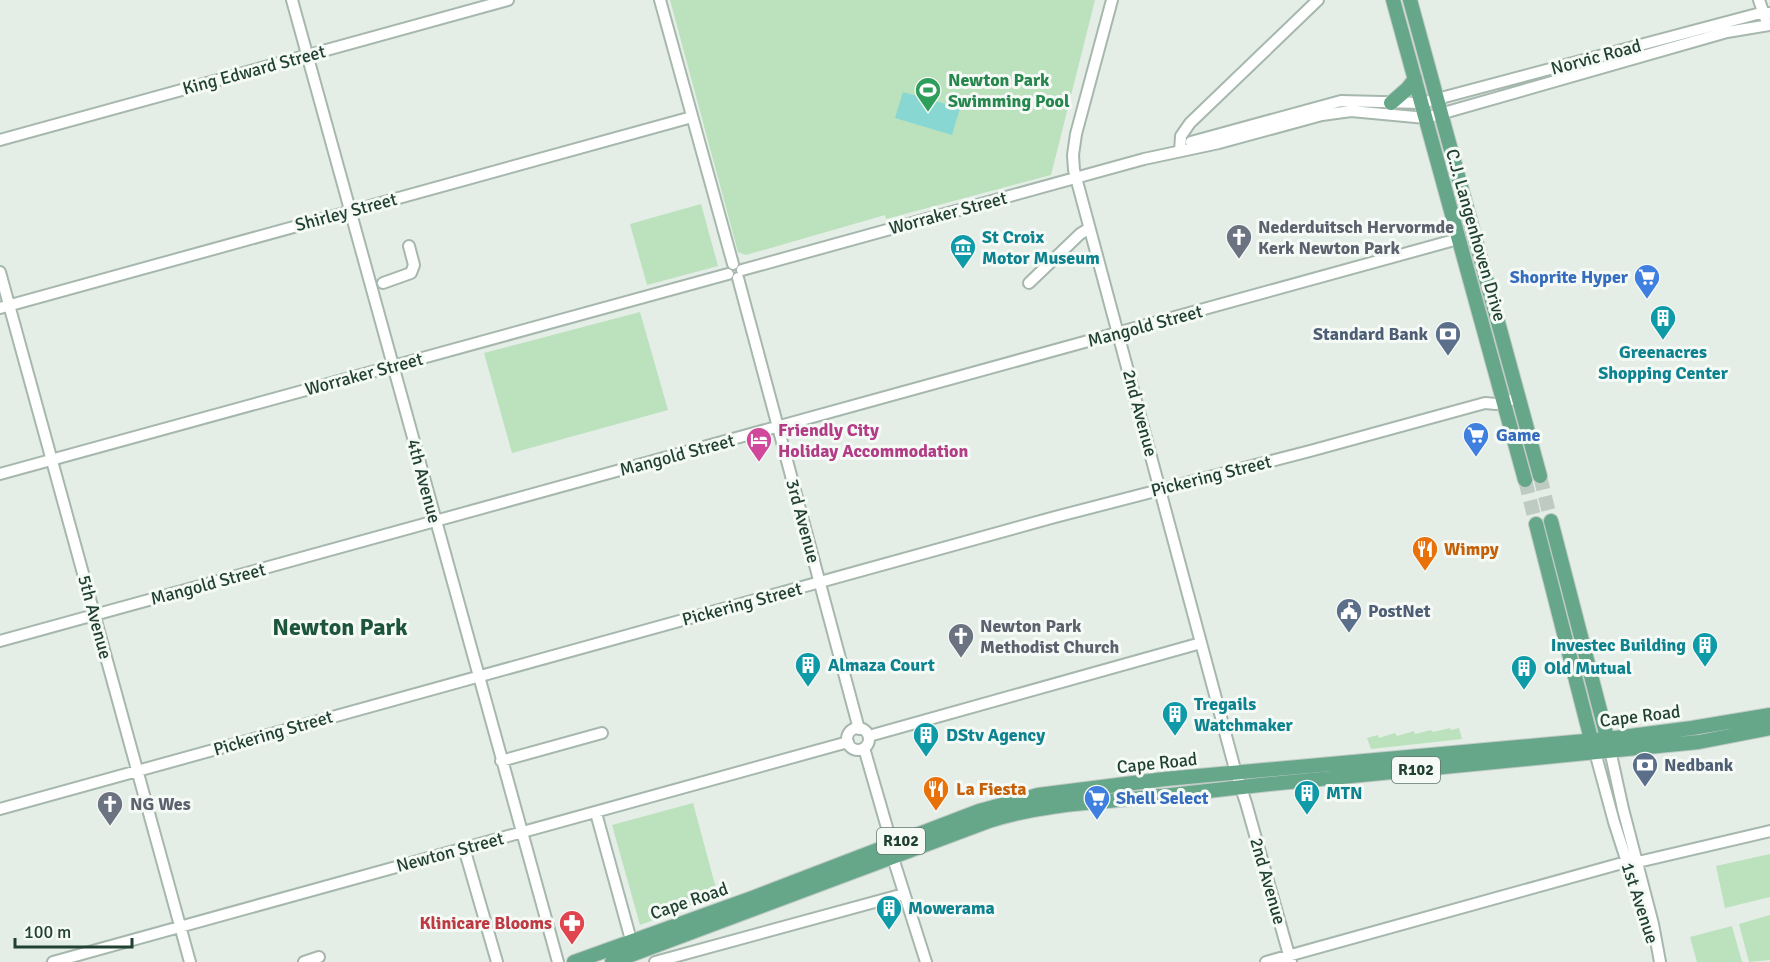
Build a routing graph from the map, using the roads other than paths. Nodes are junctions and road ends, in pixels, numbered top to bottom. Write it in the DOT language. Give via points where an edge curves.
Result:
graph roads {
  1 [pos="292,0"];
  2 [pos="508,0"];
  3 [pos="660,0"];
  4 [pos="1112,0"];
  5 [pos="1318,0"];
  6 [pos="1393,0"];
  7 [pos="1410,0"];
  8 [pos="1758,0"];
  9 [pos="1764,13"];
  10 [pos="1765,25"];
  11 [pos="308,55"];
  12 [pos="1415,79"];
  13 [pos="1437,99"];
  14 [pos="1390,103"];
  15 [pos="1422,103"];
  16 [pos="1442,113"];
  17 [pos="692,117"];
  18 [pos="1426,118"];
  19 [pos="0,140"];
  20 [pos="1180,149"];
  21 [pos="1076,178"];
  22 [pos="350,211"];
  23 [pos="1089,229"];
  24 [pos="1458,239"];
  25 [pos="409,246"];
  26 [pos="0,272"];
  27 [pos="735,272"];
  28 [pos="383,283"];
  29 [pos="1029,283"];
  30 [pos="5,307"];
  31 [pos="1118,334"];
  32 [pos="393,366"];
  33 [pos="1517,392"];
  34 [pos="1502,396"];
  35 [pos="778,427"];
  36 [pos="51,460"];
  37 [pos="0,474"];
  38 [pos="1540,476"];
  39 [pos="1525,480"];
  40 [pos="1161,489"];
  41 [pos="1551,521"];
  42 [pos="435,522"];
  43 [pos="1536,524"];
  44 [pos="820,582"];
  45 [pos="94,615"];
  46 [pos="0,640"];
  47 [pos="1201,643"];
  48 [pos="479,676"];
  49 [pos="1770,715"];
  50 [pos="1770,728"];
  51 [pos="859,729"];
  52 [pos="602,733"];
  53 [pos="869,736"];
  54 [pos="848,742"];
  55 [pos="1609,744"];
  56 [pos="1593,746"];
  57 [pos="864,748"];
  58 [pos="501,761"];
  59 [pos="137,771"];
  60 [pos="1236,773"];
  61 [pos="1241,788"];
  62 [pos="0,809"];
  63 [pos="596,813"];
  64 [pos="1770,831"];
  65 [pos="521,832"];
  66 [pos="464,848"];
  67 [pos="892,851"];
  68 [pos="1632,862"];
  69 [pos="904,894"];
  70 [pos="180,926"];
  71 [pos="631,940"];
  72 [pos="319,957"];
  73 [pos="1659,958"];
  74 [pos="1290,959"];
  75 [pos="617,960"];
  76 [pos="53,962"];
  77 [pos="190,962"];
  78 [pos="304,962"];
  79 [pos="497,962"];
  80 [pos="558,962"];
  81 [pos="574,962"];
  82 [pos="639,962"];
  83 [pos="655,962"];
  84 [pos="926,962"];
  85 [pos="1266,962"];
  1 -- 11 [label="street, 4th Avenue"];
  2 -- 11 [label="street, King Edward Street"];
  3 -- 17 [label="street, 3rd Avenue"];
  4 -- 21 [label="street, 2nd Avenue" via="1076,134"];
  5 -- 20 [label="street" via="1190,123 1181,136"];
  6 -- 12 [label="main road, C.J. Langenhoven Drive"];
  7 -- 13 [label="main road, C.J. Langenhoven Drive"];
  8 -- 9 [label="street"];
  9 -- 10 [label="street"];
  9 -- 13 [label="street, Norvic Road"];
  10 -- 16 [label="street, Norvic Road" via="1727,32"];
  11 -- 19 [label="street, King Edward Street"];
  11 -- 22 [label="street, 4th Avenue"];
  12 -- 14 [label="main road"];
  12 -- 15 [label="main road, C.J. Langenhoven Drive"];
  13 -- 15 [label="street, Norvic Road"];
  13 -- 16 [label="main road, C.J. Langenhoven Drive"];
  14 -- 15 [label="street, Worraker Street"];
  14 -- 20 [label="street, Worraker Street" via="1341,101"];
  15 -- 18 [label="main road, C.J. Langenhoven Drive"];
  16 -- 18 [label="street, Norvic Road"];
  16 -- 33 [label="main road, C.J. Langenhoven Drive"];
  17 -- 22 [label="street, Shirley Street"];
  17 -- 27 [label="street, 3rd Avenue"];
  18 -- 20 [label="street, Worraker Street" via="1344,111"];
  18 -- 24 [label="main road, C.J. Langenhoven Drive"];
  20 -- 21 [label="street, Worraker Street"];
  21 -- 23 [label="street, 2nd Avenue"];
  21 -- 27 [label="street, Worraker Street"];
  22 -- 30 [label="street, Shirley Street"];
  22 -- 32 [label="street, 4th Avenue"];
  23 -- 29 [label="street"];
  23 -- 31 [label="street, 2nd Avenue"];
  24 -- 31 [label="street, Mangold Street"];
  24 -- 34 [label="main road, C.J. Langenhoven Drive"];
  25 -- 28 [label="street" via="414,265 411,273"];
  26 -- 30 [label="street, 5th Avenue"];
  27 -- 32 [label="street, Worraker Street"];
  27 -- 35 [label="street, 3rd Avenue"];
  30 -- 36 [label="street, 5th Avenue"];
  31 -- 35 [label="street, Mangold Street"];
  31 -- 40 [label="street, 2nd Avenue"];
  32 -- 36 [label="street, Worraker Street"];
  32 -- 42 [label="street, 4th Avenue"];
  33 -- 34 [label="street, Pickering Street"];
  33 -- 38 [label="main road, C.J. Langenhoven Drive"];
  34 -- 39 [label="main road, C.J. Langenhoven Drive"];
  34 -- 40 [label="street, Pickering Street"];
  35 -- 42 [label="street, Mangold Street"];
  35 -- 44 [label="street, 3rd Avenue"];
  36 -- 37 [label="street, Worraker Street"];
  36 -- 45 [label="street, 5th Avenue"];
  40 -- 44 [label="street, Pickering Street"];
  40 -- 47 [label="street, 2nd Avenue"];
  41 -- 55 [label="main road"];
  42 -- 45 [label="street, Mangold Street"];
  42 -- 48 [label="street, 4th Avenue"];
  43 -- 56 [label="main road"];
  44 -- 48 [label="street, Pickering Street"];
  44 -- 51 [label="street, 3rd Avenue"];
  45 -- 46 [label="street, Mangold Street"];
  45 -- 59 [label="street, 5th Avenue"];
  47 -- 53 [label="street"];
  47 -- 60 [label="street, 2nd Avenue"];
  48 -- 58 [label="street, 4th Avenue"];
  48 -- 59 [label="street, Pickering Street"];
  49 -- 55 [label="main road, Cape Road / R102"];
  50 -- 55 [label="main road, Cape Road / R102" via="1699,742"];
  51 -- 53 [label="street"];
  51 -- 54 [label="street" via="850,732"];
  52 -- 58 [label="street"];
  53 -- 57 [label="street"];
  54 -- 57 [label="street" via="854,749"];
  54 -- 63 [label="street, Newton Street"];
  55 -- 56 [label="main road, Cape Road / R102"];
  55 -- 68 [label="street, 1st Avenue"];
  56 -- 60 [label="main road, Cape Road / R102"];
  56 -- 61 [label="main road, Cape Road / R102"];
  56 -- 68 [label="street, 1st Avenue"];
  57 -- 67 [label="street"];
  58 -- 65 [label="street, 4th Avenue"];
  59 -- 62 [label="street, Pickering Street"];
  59 -- 70 [label="street, 5th Avenue"];
  60 -- 61 [label="street, 2nd Avenue"];
  60 -- 67 [label="main road, Cape Road / R102" via="1038,795 979,811"];
  61 -- 67 [label="main road, Cape Road / R102" via="1049,806"];
  61 -- 74 [label="street, 2nd Avenue"];
  63 -- 65 [label="street, Newton Street"];
  63 -- 71 [label="street"];
  64 -- 68 [label="street"];
  65 -- 66 [label="street, Newton Street"];
  65 -- 80 [label="street, 4th Avenue"];
  66 -- 70 [label="street, Newton Street"];
  66 -- 79 [label="street"];
  67 -- 69 [label="street"];
  67 -- 71 [label="main road, Cape Road / R102"];
  67 -- 75 [label="main road, Cape Road / R102"];
  68 -- 73 [label="street, 1st Avenue" via="1653,924"];
  68 -- 74 [label="street"];
  69 -- 83 [label="street"];
  69 -- 84 [label="street"];
  70 -- 76 [label="street, Newton Street"];
  70 -- 77 [label="street, 5th Avenue"];
  71 -- 81 [label="main road, Cape Road / R102"];
  72 -- 78 [label="street"];
  74 -- 85 [label="street"];
  75 -- 82 [label="street"];
}
